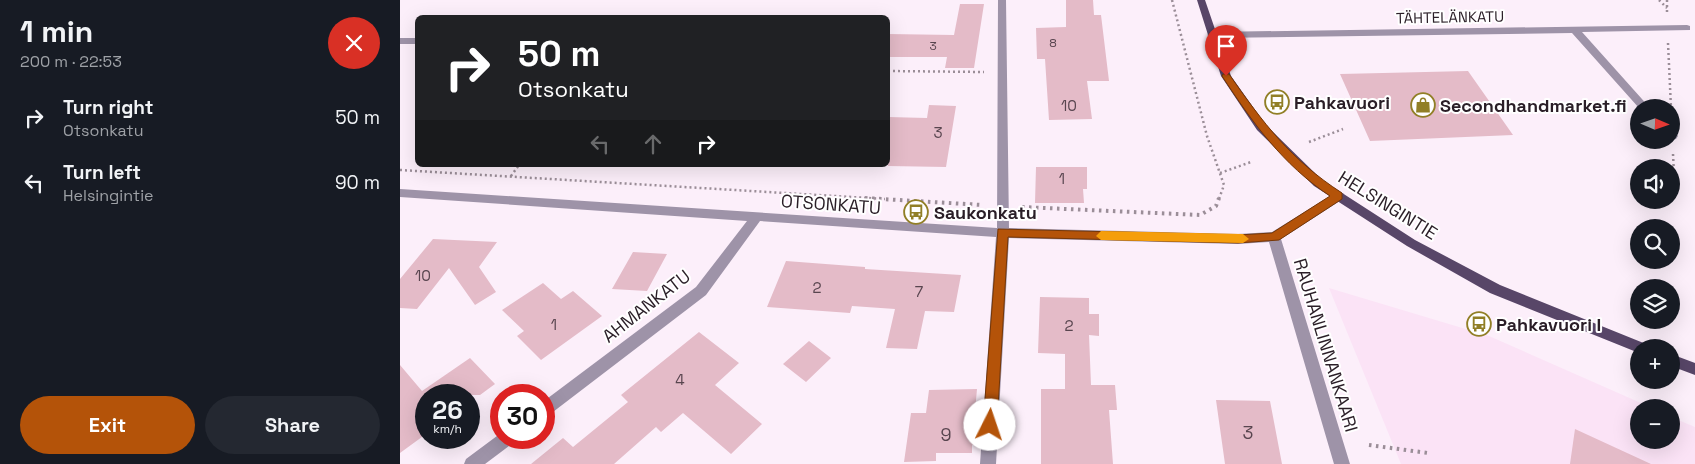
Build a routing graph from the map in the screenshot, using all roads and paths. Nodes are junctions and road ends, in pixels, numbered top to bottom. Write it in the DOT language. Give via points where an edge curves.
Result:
graph roads {
  1 [pos="1002,0"];
  2 [pos="1172,0"];
  3 [pos="1201,0"];
  4 [pos="1667,0"];
  5 [pos="1668,28"];
  6 [pos="1688,28"];
  7 [pos="1575,30"];
  8 [pos="1212,35"];
  9 [pos="400,40"];
  10 [pos="415,41"];
  11 [pos="890,71"];
  12 [pos="1002,72"];
  13 [pos="1637,99"];
  14 [pos="1671,99"];
  15 [pos="1343,129"];
  16 [pos="1309,142"];
  17 [pos="1251,162"];
  18 [pos="518,167"];
  19 [pos="400,170"];
  20 [pos="1220,173"];
  21 [pos="511,177"];
  22 [pos="400,194"];
  23 [pos="1339,196"];
  24 [pos="1002,207"];
  25 [pos="757,218"];
  26 [pos="1002,232"];
  27 [pos="1274,237"];
  28 [pos="1630,344"];
  29 [pos="1680,363"];
  30 [pos="1695,369"];
  31 [pos="555,402"];
  32 [pos="1369,445"];
  33 [pos="492,449"];
  34 [pos="1428,453"];
  35 [pos="472,464"];
  36 [pos="988,464"];
  37 [pos="1342,464"];
  1 -- 12 [label="street"];
  2 -- 20 [label="path" via="1207,136"];
  3 -- 8 [label="main road, HELSINGINTIE"];
  4 -- 5 [label="path"];
  5 -- 6 [label="street, TÄHTELÄNKATU"];
  5 -- 7 [label="street, TÄHTELÄNKATU"];
  5 -- 14 [label="path"];
  7 -- 8 [label="street, TÄHTELÄNKATU"];
  7 -- 13 [label="street"];
  8 -- 23 [label="main road, HELSINGINTIE" via="1226,76 1261,127 1318,183"];
  9 -- 10 [label="street"];
  11 -- 12 [label="path"];
  12 -- 24 [label="street"];
  15 -- 16 [label="path"];
  17 -- 20 [label="path"];
  18 -- 21 [label="path"];
  19 -- 21 [label="path"];
  20 -- 24 [label="path" via="1224,185 1216,206 1200,215"];
  21 -- 24 [label="path"];
  22 -- 25 [label="street, OTSONKATU"];
  23 -- 27 [label="street, OTSONKATU"];
  23 -- 28 [label="main road, HELSINGINTIE" via="1411,243 1495,289"];
  24 -- 26 [label="street"];
  25 -- 26 [label="street, OTSONKATU"];
  25 -- 31 [label="street, AHMANKATU" via="702,291"];
  26 -- 27 [label="street, OTSONKATU" via="1238,239"];
  26 -- 36 [label="street"];
  27 -- 37 [label="street, RAUHANLINNANKAARI"];
  29 -- 30 [label="main road"];
  32 -- 34 [label="path"];
  33 -- 35 [label="street"];
}
